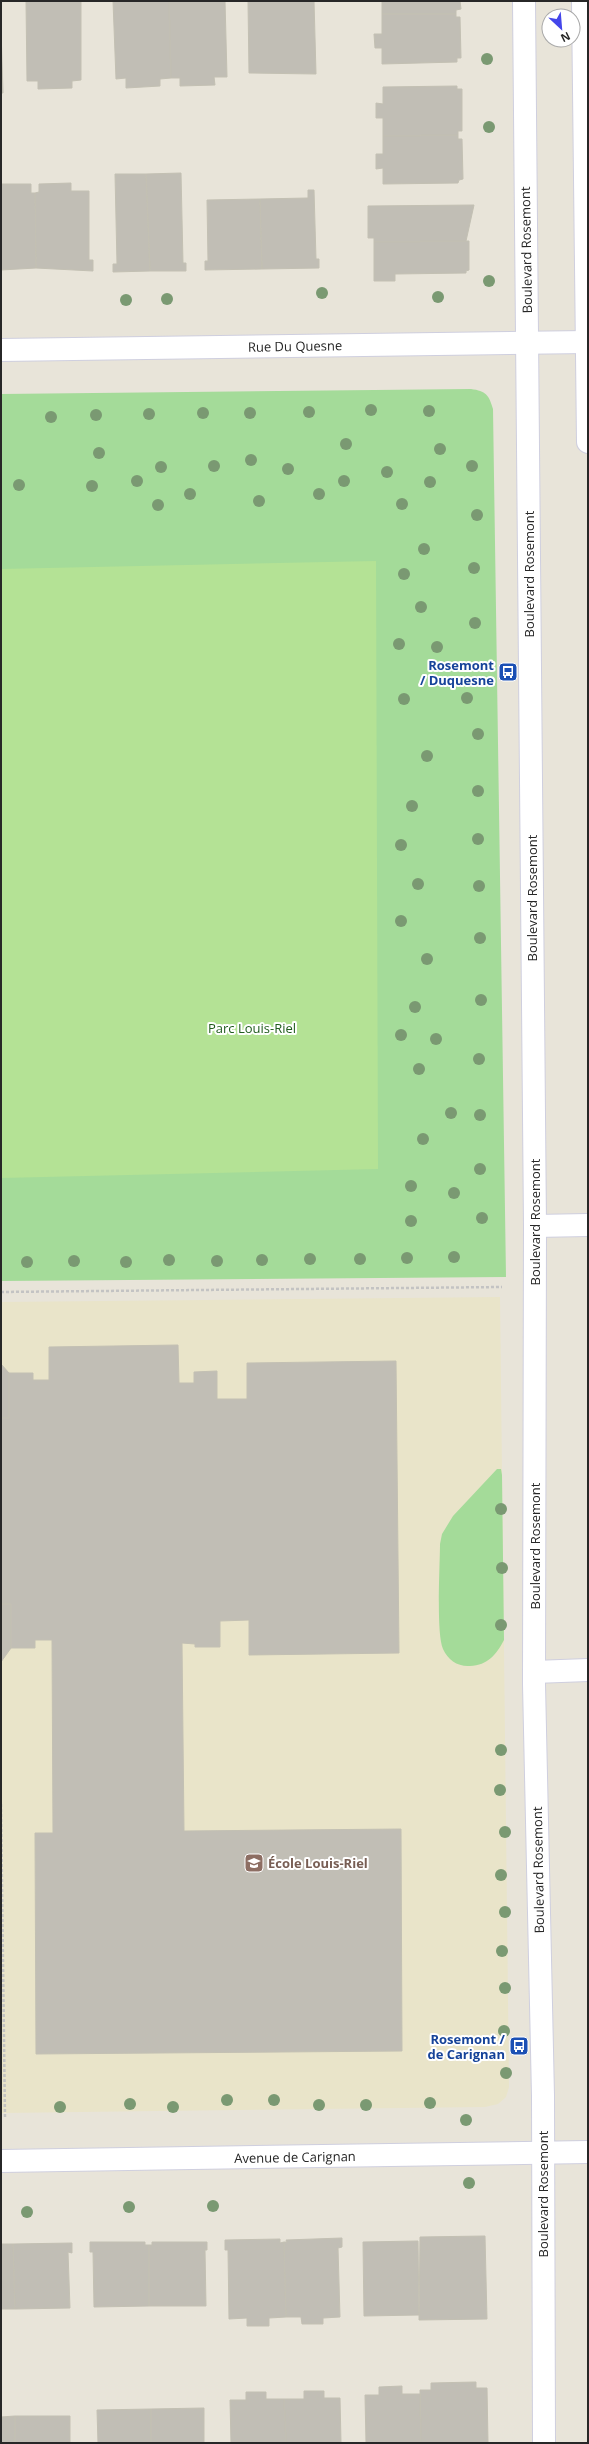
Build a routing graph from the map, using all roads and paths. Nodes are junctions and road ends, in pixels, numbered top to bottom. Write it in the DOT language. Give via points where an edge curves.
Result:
graph roads {
  1 [pos="524,1"];
  2 [pos="583,1"];
  3 [pos="587,342"];
  4 [pos="527,343"];
  5 [pos="1,350"];
  6 [pos="588,442"];
  7 [pos="588,1225"];
  8 [pos="535,1226"];
  9 [pos="507,1286"];
  10 [pos="1,1292"];
  11 [pos="588,1670"];
  12 [pos="534,1672"];
  13 [pos="1,1804"];
  14 [pos="5,2117"];
  15 [pos="588,2152"];
  16 [pos="543,2154"];
  17 [pos="1,2161"];
  18 [pos="544,2443"];
  1 -- 4 [label="main road, Boulevard Rosemont"];
  2 -- 3 [label="main road"];
  3 -- 4 [label="main road, Rue Du Quesne"];
  3 -- 6 [label="main road"];
  4 -- 5 [label="main road, Rue Du Quesne"];
  4 -- 8 [label="main road, Boulevard Rosemont"];
  7 -- 8 [label="main road"];
  8 -- 12 [label="main road, Boulevard Rosemont"];
  9 -- 10 [label="path"];
  11 -- 12 [label="main road"];
  12 -- 16 [label="main road, Boulevard Rosemont"];
  13 -- 14 [label="path"];
  15 -- 16 [label="main road, Avenue de Carignan"];
  16 -- 17 [label="main road, Avenue de Carignan"];
  16 -- 18 [label="main road, Boulevard Rosemont"];
}
